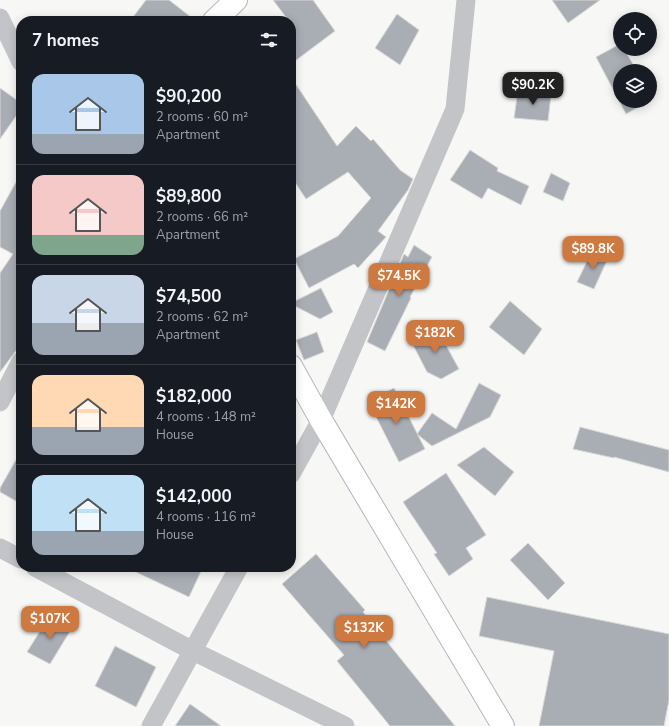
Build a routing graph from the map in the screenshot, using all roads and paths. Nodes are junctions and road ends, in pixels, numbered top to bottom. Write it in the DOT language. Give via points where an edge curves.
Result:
graph roads {
  1 [pos="236,0"];
  2 [pos="466,0"];
  3 [pos="219,16"];
  4 [pos="0,18"];
  5 [pos="16,52"];
  6 [pos="16,371"];
  7 [pos="296,375"];
  8 [pos="0,402"];
  9 [pos="321,420"];
  10 [pos="296,465"];
  11 [pos="0,548"];
  12 [pos="16,556"];
  13 [pos="44,572"];
  14 [pos="236,572"];
  15 [pos="193,651"];
  16 [pos="151,726"];
  17 [pos="345,726"];
  18 [pos="503,726"];
  1 -- 3 [label="main road"];
  2 -- 9 [label="street" via="455,109"];
  4 -- 5 [label="street"];
  6 -- 8 [label="street"];
  7 -- 9 [label="main road"];
  9 -- 10 [label="street"];
  9 -- 18 [label="main road"];
  11 -- 12 [label="street"];
  13 -- 15 [label="street"];
  14 -- 15 [label="street"];
  15 -- 16 [label="street"];
  15 -- 17 [label="street"];
}
